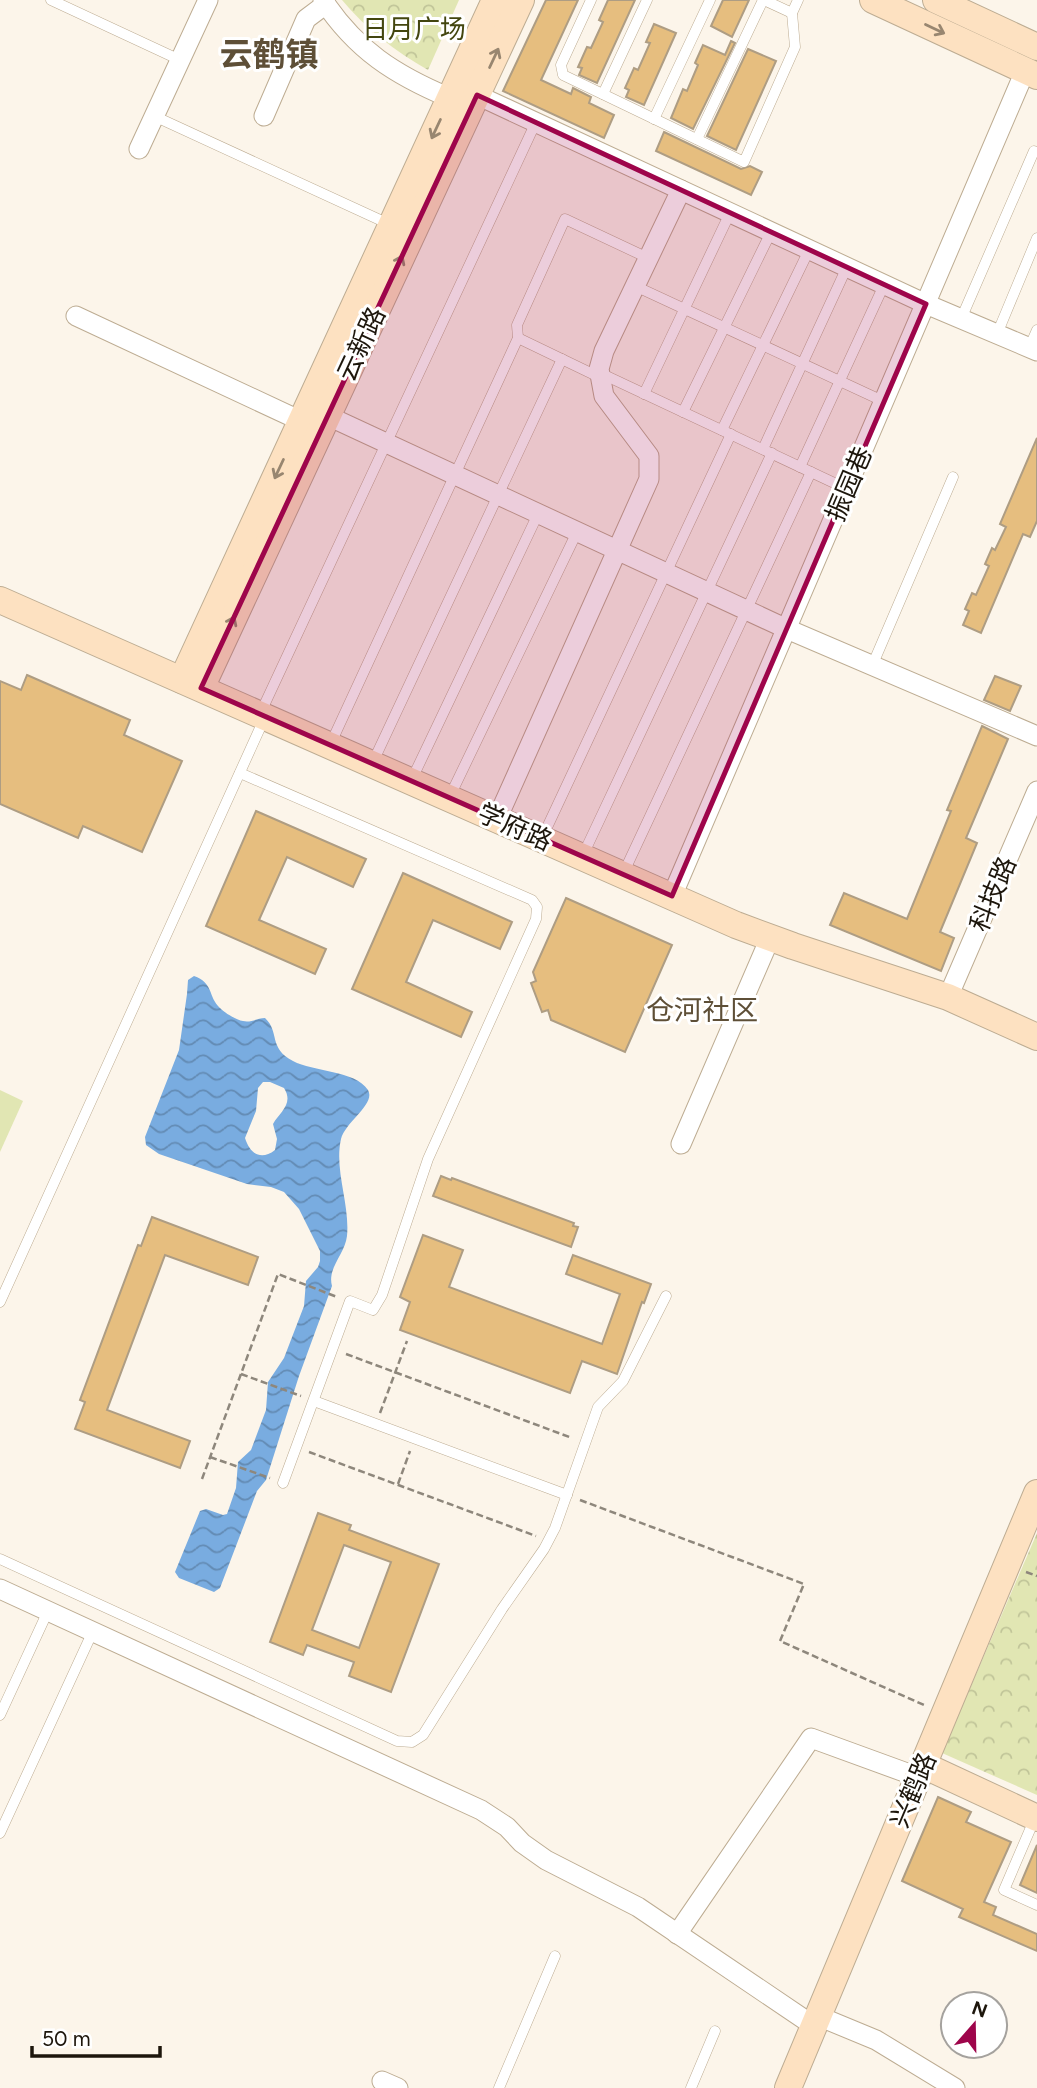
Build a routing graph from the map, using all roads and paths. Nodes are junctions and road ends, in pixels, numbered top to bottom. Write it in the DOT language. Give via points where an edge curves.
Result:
graph roads {
  1 [pos="51,0"];
  2 [pos="208,0"];
  3 [pos="495,0"];
  4 [pos="521,0"];
  5 [pos="591,0"];
  6 [pos="647,0"];
  7 [pos="710,0"];
  8 [pos="764,0"];
  9 [pos="798,0"];
  10 [pos="873,0"];
  11 [pos="936,0"];
  12 [pos="324,2"];
  13 [pos="792,13"];
  14 [pos="1037,47"];
  15 [pos="180,60"];
  16 [pos="1031,73"];
  17 [pos="603,94"];
  18 [pos="477,95"];
  19 [pos="450,98"];
  20 [pos="154,116"];
  21 [pos="264,116"];
  22 [pos="654,119"];
  23 [pos="536,122"];
  24 [pos="697,139"];
  25 [pos="139,149"];
  26 [pos="1034,151"];
  27 [pos="681,190"];
  28 [pos="730,213"];
  29 [pos="391,225"];
  30 [pos="771,232"];
  31 [pos="1037,238"];
  32 [pos="809,250"];
  33 [pos="648,258"];
  34 [pos="847,267"];
  35 [pos="635,285"];
  36 [pos="884,285"];
  37 [pos="926,304"];
  38 [pos="685,308"];
  39 [pos="76,316"];
  40 [pos="961,319"];
  41 [pos="724,327"];
  42 [pos="996,334"];
  43 [pos="518,338"];
  44 [pos="1034,343"];
  45 [pos="763,345"];
  46 [pos="562,359"];
  47 [pos="802,363"];
  48 [pos="599,375"];
  49 [pos="839,381"];
  50 [pos="644,394"];
  51 [pos="885,401"];
  52 [pos="683,412"];
  53 [pos="328,416"];
  54 [pos="301,421"];
  55 [pos="727,432"];
  56 [pos="387,444"];
  57 [pos="767,451"];
  58 [pos="800,467"];
  59 [pos="811,472"];
  60 [pos="456,476"];
  61 [pos="953,477"];
  62 [pos="847,489"];
  63 [pos="497,495"];
  64 [pos="538,514"];
  65 [pos="577,532"];
  66 [pos="618,551"];
  67 [pos="666,573"];
  68 [pos="705,592"];
  69 [pos="0,600"];
  70 [pos="746,610"];
  71 [pos="787,629"];
  72 [pos="872,666"];
  73 [pos="191,684"];
  74 [pos="263,715"];
  75 [pos="1037,736"];
  76 [pos="330,745"];
  77 [pos="372,764"];
  78 [pos="240,773"];
  79 [pos="411,781"];
  80 [pos="1037,790"];
  81 [pos="449,798"];
  82 [pos="497,819"];
  83 [pos="542,839"];
  84 [pos="582,857"];
  85 [pos="623,875"];
  86 [pos="672,896"];
  87 [pos="770,937"];
  88 [pos="948,997"];
  89 [pos="1037,1037"];
  90 [pos="681,1144"];
  91 [pos="666,1296"];
  92 [pos="341,1298"];
  93 [pos="0,1302"];
  94 [pos="407,1341"];
  95 [pos="333,1349"];
  96 [pos="395,1372"];
  97 [pos="241,1374"];
  98 [pos="310,1399"];
  99 [pos="376,1424"];
  100 [pos="415,1438"];
  101 [pos="585,1443"];
  102 [pos="296,1447"];
  103 [pos="210,1457"];
  104 [pos="202,1479"];
  105 [pos="278,1481"];
  106 [pos="398,1485"];
  107 [pos="1037,1493"];
  108 [pos="567,1495"];
  109 [pos="549,1541"];
  110 [pos="0,1559"];
  111 [pos="0,1589"];
  112 [pos="48,1611"];
  113 [pos="93,1631"];
  114 [pos="944,1714"];
  115 [pos="0,1715"];
  116 [pos="921,1771"];
  117 [pos="1036,1818"];
  118 [pos="0,1833"];
  119 [pos="1037,1905"];
  120 [pos="677,1934"];
  121 [pos="555,1956"];
  122 [pos="816,2021"];
  123 [pos="715,2031"];
  124 [pos="499,2088"];
  125 [pos="691,2088"];
  126 [pos="788,2088"];
  127 [pos="955,2088"];
  1 -- 15 [label="lane"];
  2 -- 15 [label="street"];
  3 -- 19 [label="street, 云新路"];
  18 -- 4 [label="street, 云新路, one-way"];
  5 -- 17 [label="lane" via="561,65 563,75"];
  6 -- 17 [label="lane"];
  7 -- 22 [label="lane"];
  8 -- 13 [label="lane"];
  8 -- 24 [label="lane"];
  9 -- 13 [label="lane"];
  10 -- 16 [label="street, one-way"];
  11 -- 14 [label="street"];
  12 -- 19 [label="street" via="366,51 405,77"];
  12 -- 21 [label="street" via="306,19"];
  13 -- 24 [label="lane" via="795,47 744,162"];
  15 -- 20 [label="street"];
  16 -- 37 [label="street, 振园巷"];
  17 -- 22 [label="lane"];
  18 -- 23 [label="street"];
  53 -- 18 [label="street, 云新路, one-way"];
  19 -- 29 [label="street, 云新路, one-way"];
  20 -- 25 [label="street"];
  20 -- 29 [label="lane"];
  22 -- 24 [label="lane"];
  23 -- 27 [label="street"];
  23 -- 56 [label="lane"];
  26 -- 40 [label="lane"];
  27 -- 28 [label="street"];
  27 -- 33 [label="street"];
  28 -- 30 [label="street"];
  28 -- 38 [label="lane"];
  29 -- 54 [label="street, 云新路"];
  30 -- 32 [label="street"];
  30 -- 41 [label="lane"];
  31 -- 42 [label="lane"];
  32 -- 34 [label="street"];
  32 -- 45 [label="lane"];
  33 -- 35 [label="street"];
  33 -- 43 [label="lane" via="565,219 517,325"];
  34 -- 36 [label="street"];
  34 -- 47 [label="lane"];
  35 -- 38 [label="lane"];
  35 -- 48 [label="street" via="604,351"];
  36 -- 37 [label="street"];
  36 -- 49 [label="lane"];
  37 -- 40 [label="street"];
  37 -- 51 [label="street, 振园巷"];
  38 -- 41 [label="lane"];
  38 -- 50 [label="lane"];
  39 -- 54 [label="street"];
  40 -- 42 [label="street"];
  41 -- 45 [label="lane"];
  41 -- 52 [label="lane"];
  42 -- 44 [label="street"];
  43 -- 46 [label="lane"];
  43 -- 60 [label="lane"];
  45 -- 47 [label="lane"];
  45 -- 55 [label="lane"];
  46 -- 48 [label="lane"];
  46 -- 63 [label="lane"];
  47 -- 49 [label="lane"];
  47 -- 57 [label="lane"];
  48 -- 50 [label="lane"];
  48 -- 66 [label="street" via="604,396 649,456 646,488"];
  49 -- 51 [label="lane"];
  49 -- 58 [label="lane"];
  50 -- 52 [label="lane"];
  51 -- 62 [label="street, 振园巷"];
  52 -- 55 [label="lane"];
  53 -- 56 [label="street"];
  73 -- 53 [label="street, 云新路, one-way"];
  54 -- 73 [label="street, 云新路, one-way"];
  55 -- 57 [label="lane"];
  55 -- 67 [label="lane"];
  56 -- 60 [label="street"];
  56 -- 74 [label="lane"];
  57 -- 58 [label="lane"];
  57 -- 68 [label="lane"];
  58 -- 59 [label="lane"];
  59 -- 62 [label="lane"];
  59 -- 70 [label="lane"];
  60 -- 63 [label="street"];
  60 -- 76 [label="lane"];
  61 -- 72 [label="lane"];
  62 -- 71 [label="street, 振园巷"];
  63 -- 64 [label="street"];
  63 -- 77 [label="lane"];
  64 -- 65 [label="street"];
  64 -- 79 [label="lane"];
  65 -- 66 [label="street"];
  65 -- 81 [label="lane"];
  66 -- 67 [label="street"];
  66 -- 82 [label="street"];
  67 -- 68 [label="street"];
  67 -- 83 [label="lane"];
  68 -- 70 [label="street"];
  68 -- 84 [label="lane"];
  69 -- 73 [label="street, 学府路"];
  70 -- 71 [label="street"];
  70 -- 85 [label="lane"];
  71 -- 72 [label="street"];
  71 -- 86 [label="street, 振园巷"];
  72 -- 75 [label="street"];
  73 -- 74 [label="street, 学府路"];
  74 -- 76 [label="street, 学府路"];
  74 -- 78 [label="lane"];
  76 -- 77 [label="street, 学府路"];
  77 -- 79 [label="street, 学府路"];
  78 -- 93 [label="lane"];
  78 -- 95 [label="lane" via="532,900 537,908 428,1159 382,1296 373,1310 351,1301"];
  79 -- 81 [label="street, 学府路"];
  80 -- 88 [label="street, 科技路"];
  81 -- 82 [label="street, 学府路"];
  82 -- 83 [label="street, 学府路"];
  83 -- 84 [label="street, 学府路"];
  84 -- 85 [label="street, 学府路"];
  85 -- 86 [label="street, 学府路"];
  86 -- 87 [label="street, 学府路"];
  87 -- 88 [label="street, 学府路"];
  87 -- 90 [label="street"];
  88 -- 89 [label="street, 学府路"];
  91 -- 101 [label="lane" via="623,1381 598,1407"];
  92 -- 97 [label="path" via="278,1274"];
  94 -- 96 [label="path"];
  95 -- 96 [label="path"];
  95 -- 98 [label="lane"];
  96 -- 99 [label="path"];
  96 -- 101 [label="path"];
  97 -- 98 [label="path"];
  97 -- 103 [label="path"];
  98 -- 99 [label="lane"];
  98 -- 102 [label="lane"];
  99 -- 100 [label="lane"];
  100 -- 106 [label="path"];
  100 -- 108 [label="lane"];
  101 -- 108 [label="lane"];
  102 -- 105 [label="lane"];
  102 -- 106 [label="path"];
  103 -- 104 [label="path"];
  103 -- 105 [label="path"];
  106 -- 109 [label="path"];
  107 -- 114 [label="street, 兴鹤路"];
  108 -- 109 [label="lane"];
  108 -- 114 [label="path" via="804,1584 780,1641"];
  109 -- 110 [label="lane" via="423,1735 405,1743"];
  111 -- 112 [label="street"];
  112 -- 113 [label="street"];
  112 -- 115 [label="lane"];
  113 -- 118 [label="lane"];
  113 -- 120 [label="street" via="481,1810 546,1860 638,1907"];
  114 -- 116 [label="street, 兴鹤路"];
  116 -- 117 [label="street"];
  116 -- 120 [label="street" via="811,1738"];
  116 -- 122 [label="street, 兴鹤路"];
  117 -- 119 [label="lane" via="1004,1890"];
  120 -- 122 [label="street"];
  121 -- 124 [label="lane"];
  122 -- 126 [label="street, 兴鹤路"];
  122 -- 127 [label="street" via="876,2040"];
  123 -- 125 [label="lane"];
}
